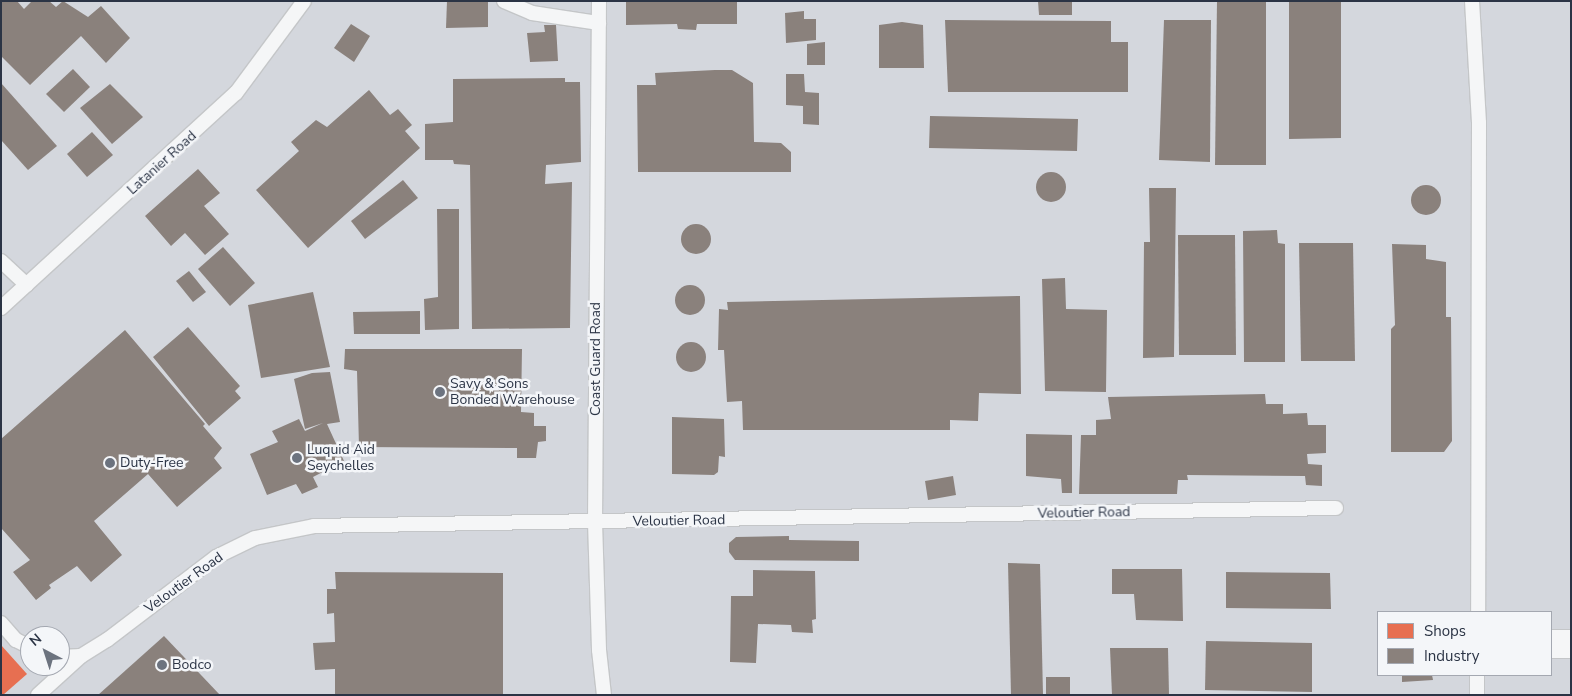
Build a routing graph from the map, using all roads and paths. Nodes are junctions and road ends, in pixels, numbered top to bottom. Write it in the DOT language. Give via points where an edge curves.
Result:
graph roads {
  1 [pos="304,1"];
  2 [pos="504,1"];
  3 [pos="599,1"];
  4 [pos="1472,1"];
  5 [pos="599,23"];
  6 [pos="1,260"];
  7 [pos="27,285"];
  8 [pos="1,308"];
  9 [pos="1336,508"];
  10 [pos="595,522"];
  11 [pos="1478,611"];
  12 [pos="1,623"];
  13 [pos="20,642"];
  14 [pos="1552,644"];
  15 [pos="1571,644"];
  16 [pos="81,656"];
  17 [pos="70,657"];
  18 [pos="1477,676"];
  19 [pos="38,695"];
  20 [pos="604,695"];
  21 [pos="1477,695"];
  1 -- 7 [label="lane, Latanier Road" via="236,93"];
  2 -- 5 [label="lane" via="532,13"];
  3 -- 5 [label="lane, Coast Guard Road"];
  4 -- 11 [label="lane" via="1480,123"];
  5 -- 10 [label="lane, Coast Guard Road"];
  6 -- 7 [label="lane"];
  7 -- 8 [label="lane, Latanier Road"];
  9 -- 10 [label="lane, Veloutier Road"];
  10 -- 16 [label="lane, Veloutier Road" via="314,526 256,538 216,557"];
  10 -- 20 [label="lane, Coast Guard Road" via="599,650"];
  12 -- 13 [label="lane"];
  14 -- 15 [label="street"];
  16 -- 17 [label="lane, Veloutier Road"];
  16 -- 19 [label="lane"];
  18 -- 21 [label="lane"];
}
